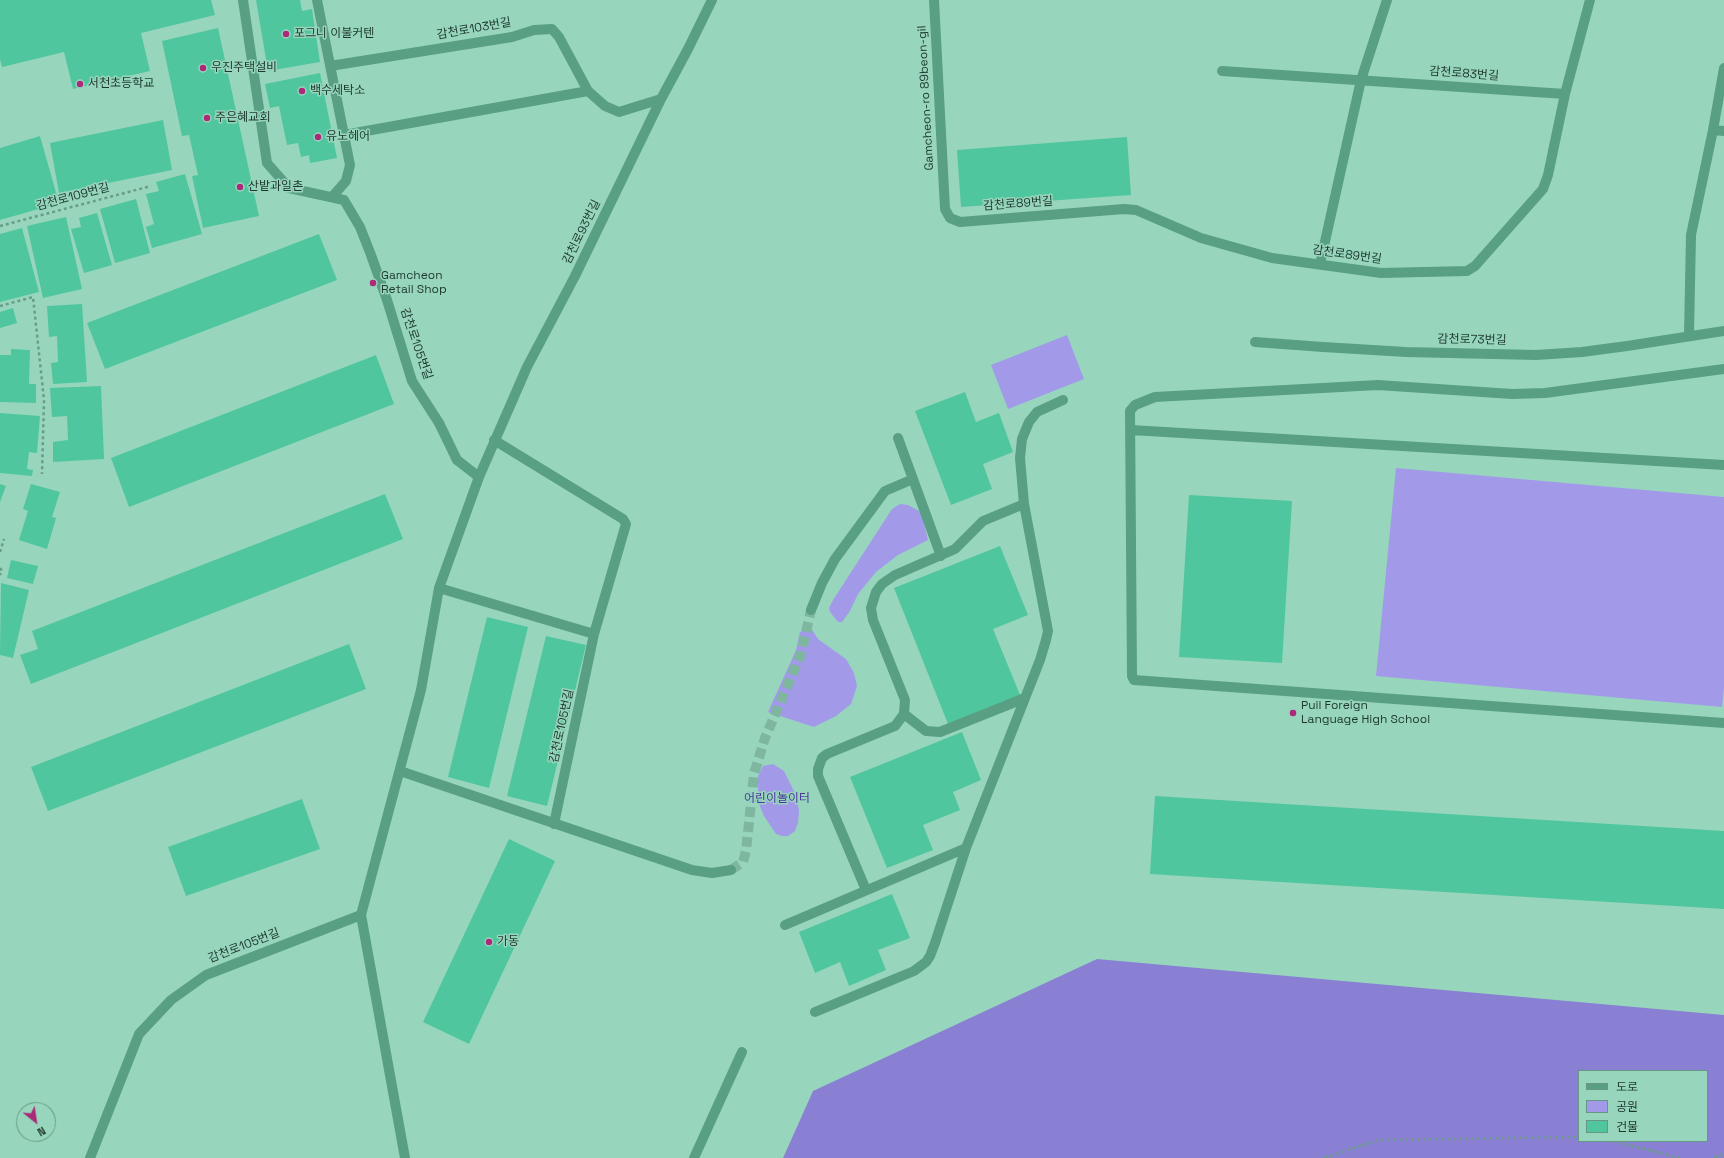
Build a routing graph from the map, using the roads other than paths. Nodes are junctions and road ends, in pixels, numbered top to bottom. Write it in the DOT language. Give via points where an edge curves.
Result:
graph roads {
  1 [pos="243,0"];
  2 [pos="317,0"];
  3 [pos="712,0"];
  4 [pos="934,0"];
  5 [pos="1387,0"];
  6 [pos="1590,0"];
  7 [pos="330,66"];
  8 [pos="1724,68"];
  9 [pos="1222,71"];
  10 [pos="1361,80"];
  11 [pos="588,91"];
  12 [pos="1565,94"];
  13 [pos="660,99"];
  14 [pos="1713,130"];
  15 [pos="1724,131"];
  16 [pos="344,134"];
  17 [pos="945,195"];
  18 [pos="332,198"];
  19 [pos="1320,264"];
  20 [pos="1724,331"];
  21 [pos="1688,335"];
  22 [pos="1255,342"];
  23 [pos="1724,369"];
  24 [pos="1063,400"];
  25 [pos="1132,430"];
  26 [pos="898,438"];
  27 [pos="494,440"];
  28 [pos="1724,465"];
  29 [pos="479,477"];
  30 [pos="913,479"];
  31 [pos="1024,504"];
  32 [pos="941,556"];
  33 [pos="440,588"];
  34 [pos="811,610"];
  35 [pos="594,634"];
  36 [pos="1025,698"];
  37 [pos="904,714"];
  38 [pos="1724,724"];
  39 [pos="400,771"];
  40 [pos="554,824"];
  41 [pos="966,848"];
  42 [pos="731,870"];
  43 [pos="866,890"];
  44 [pos="361,915"];
  45 [pos="785,925"];
  46 [pos="815,1012"];
  47 [pos="742,1052"];
  48 [pos="90,1158"];
  49 [pos="405,1158"];
  50 [pos="694,1158"];
  1 -- 18 [label="street, 감천로105번길" via="267,163 289,188"];
  2 -- 7 [label="street"];
  3 -- 13 [label="street, 감천로93번길"];
  4 -- 17 [label="street, Gamcheon-ro 89beon-gil"];
  5 -- 10 [label="street"];
  6 -- 12 [label="street, 감천로89번길"];
  7 -- 11 [label="street, 감천로103번길" via="552,29 559,37"];
  7 -- 16 [label="street"];
  8 -- 14 [label="street"];
  9 -- 10 [label="street, 감천로83번길"];
  10 -- 12 [label="street, 감천로83번길"];
  10 -- 19 [label="street"];
  11 -- 13 [label="street, 감천로103번길" via="605,106 619,112"];
  11 -- 16 [label="street"];
  12 -- 19 [label="street, 감천로89번길" via="1543,189 1475,266 1461,271 1381,273"];
  13 -- 27 [label="street, 감천로93번길" via="576,276 527,367"];
  14 -- 15 [label="street"];
  14 -- 21 [label="street" via="1690,235"];
  16 -- 18 [label="street" via="350,170 346,181"];
  17 -- 19 [label="street, 감천로89번길" via="945,209 950,218 960,222 1136,210 1201,238 1230,247 1272,258"];
  18 -- 29 [label="street, 감천로105번길" via="344,200 360,227 387,300 412,381 439,423 457,460"];
  20 -- 21 [label="street, 감천로73번길"];
  21 -- 22 [label="street, 감천로73번길" via="1582,352 1536,355 1406,352"];
  23 -- 25 [label="street" via="1545,393 1512,394 1378,385 1155,397 1143,400 1132,408"];
  24 -- 31 [label="street" via="1037,412 1024,431 1020,458"];
  25 -- 28 [label="street"];
  25 -- 38 [label="street" via="1134,680"];
  26 -- 30 [label="street"];
  27 -- 29 [label="street, 감천로93번길"];
  27 -- 35 [label="street, 감천로105번길" via="623,519 626,524"];
  29 -- 33 [label="street"];
  30 -- 32 [label="street"];
  30 -- 34 [label="street" via="885,491 835,559"];
  31 -- 32 [label="street" via="983,521 955,549"];
  31 -- 36 [label="street" via="1048,631 1044,650"];
  32 -- 37 [label="street" via="888,579 873,599 873,620 905,700"];
  33 -- 35 [label="street"];
  33 -- 39 [label="street" via="421,690"];
  35 -- 40 [label="street, 감천로105번길"];
  36 -- 37 [label="street" via="940,732 926,731"];
  36 -- 41 [label="street"];
  37 -- 43 [label="street" via="895,726 827,754 822,758 818,769 818,776"];
  39 -- 40 [label="street"];
  39 -- 44 [label="street"];
  40 -- 42 [label="street" via="692,870 712,873"];
  41 -- 43 [label="street"];
  41 -- 46 [label="street" via="935,943 926,962 914,970"];
  43 -- 45 [label="street"];
  44 -- 48 [label="street, 감천로105번길" via="206,975 171,1000 139,1034"];
  44 -- 49 [label="street"];
  47 -- 50 [label="street"];
}
